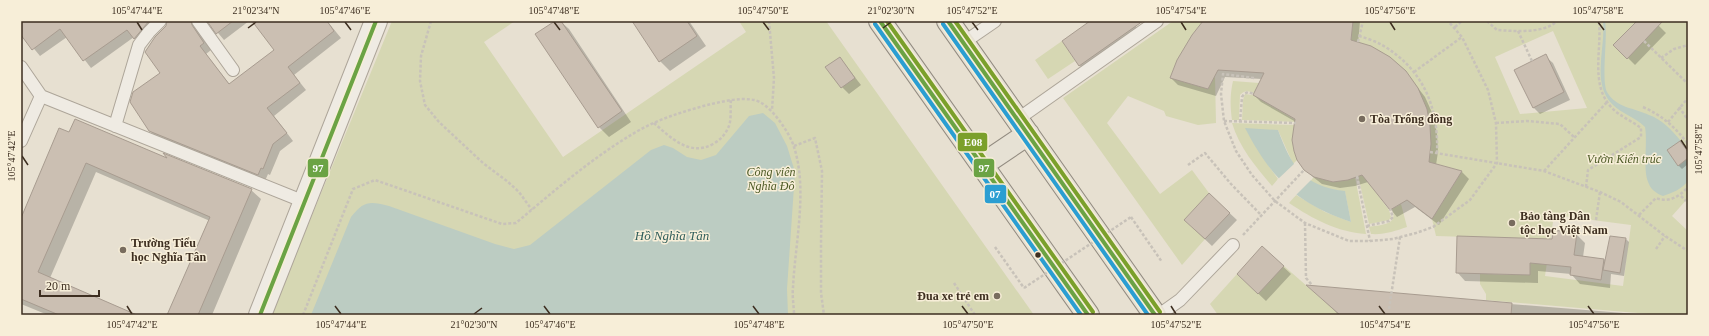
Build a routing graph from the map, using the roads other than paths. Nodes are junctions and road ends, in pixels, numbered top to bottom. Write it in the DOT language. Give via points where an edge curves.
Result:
graph roads {
  1 [pos="160,21"];
  2 [pos="198,21"];
  3 [pos="376,21"];
  4 [pos="880,21"];
  5 [pos="948,21"];
  6 [pos="995,21"];
  7 [pos="1157,21"];
  8 [pos="963,43"];
  9 [pos="21,67"];
  10 [pos="233,70"];
  11 [pos="41,96"];
  12 [pos="115,126"];
  13 [pos="1023,126"];
  14 [pos="21,141"];
  15 [pos="982,165"];
  16 [pos="305,202"];
  17 [pos="1233,245"];
  18 [pos="260,315"];
  19 [pos="1088,315"];
  20 [pos="1155,315"];
  21 [pos="1159,315"];
  1 -- 12 [label="lane" via="139,45"];
  2 -- 10 [label="lane"];
  3 -- 16 [label="street"];
  4 -- 15 [label="main road"];
  5 -- 8 [label="main road"];
  6 -- 8 [label="lane"];
  7 -- 13 [label="lane"];
  8 -- 13 [label="main road"];
  9 -- 11 [label="lane"];
  11 -- 12 [label="lane"];
  11 -- 14 [label="lane"];
  12 -- 16 [label="lane"];
  13 -- 15 [label="main road"];
  13 -- 20 [label="main road"];
  15 -- 19 [label="main road"];
  16 -- 18 [label="street"];
  17 -- 21 [label="lane" via="1180,300"];
}
